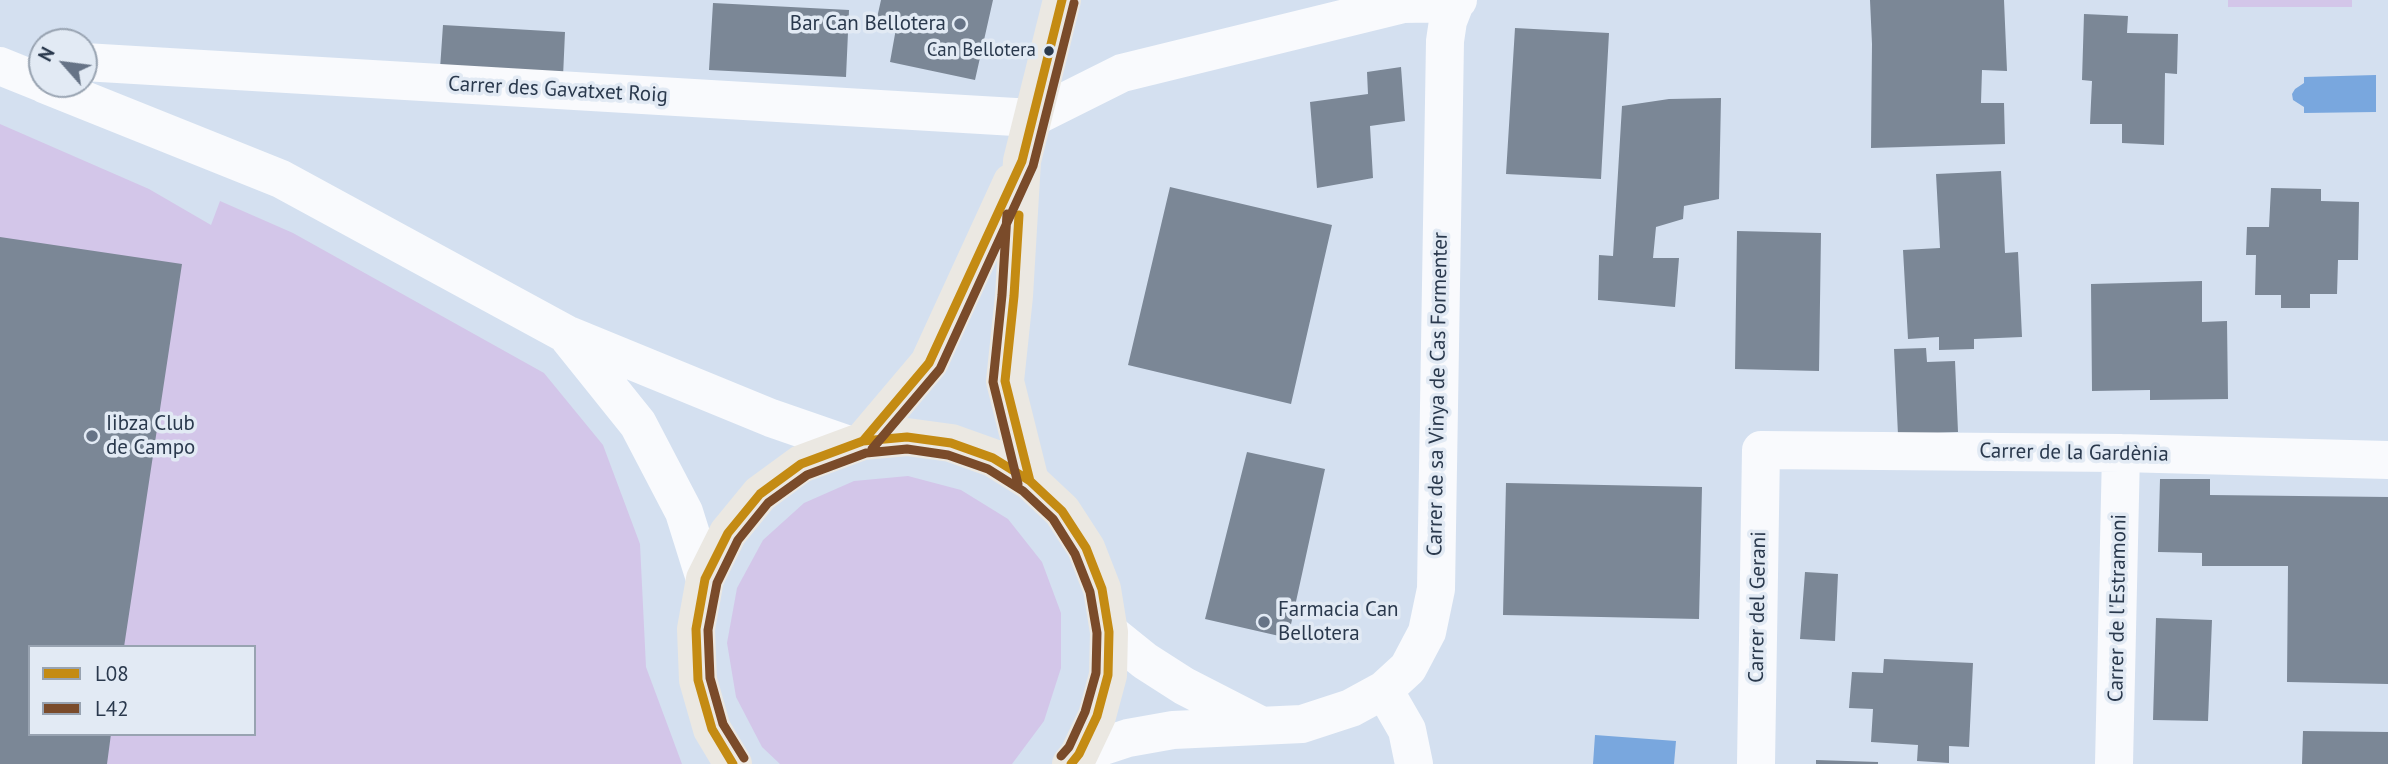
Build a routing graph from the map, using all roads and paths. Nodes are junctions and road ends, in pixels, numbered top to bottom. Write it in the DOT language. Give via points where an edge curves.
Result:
graph roads {
  1 [pos="1062,0"];
  2 [pos="1456,1"];
  3 [pos="0,57"];
  4 [pos="28,59"];
  5 [pos="98,63"];
  6 [pos="0,66"];
  7 [pos="28,78"];
  8 [pos="78,98"];
  9 [pos="1032,118"];
  10 [pos="1022,161"];
  11 [pos="566,334"];
  12 [pos="856,443"];
  13 [pos="1760,450"];
  14 [pos="2121,453"];
  15 [pos="2388,460"];
  16 [pos="1030,481"];
  17 [pos="705,579"];
  18 [pos="1109,632"];
  19 [pos="1384,690"];
  20 [pos="1262,726"];
  21 [pos="1075,759"];
  22 [pos="733,764"];
  23 [pos="1414,764"];
  24 [pos="1756,764"];
  25 [pos="2114,764"];
  1 -- 9 [label="main road"];
  2 -- 9 [label="street" via="1403,4 1122,73"];
  2 -- 19 [label="street, Carrer de sa Vinya de Cas Formenter" via="1445,41 1442,103 1436,589 1426,632 1408,668"];
  3 -- 4 [label="street"];
  5 -- 9 [label="street, Carrer des Gavatxet Roig"];
  6 -- 7 [label="street"];
  8 -- 11 [label="street" via="281,178"];
  9 -- 10 [label="main road"];
  10 -- 12 [label="main road" via="929,363"];
  10 -- 16 [label="main road" via="1005,381"];
  11 -- 12 [label="street" via="771,418"];
  11 -- 17 [label="street" via="638,424 684,512"];
  12 -- 16 [label="main road" via="907,438 951,443 993,458"];
  12 -- 17 [label="main road" via="801,464 760,494 728,533"];
  13 -- 14 [label="street, Carrer de la Gardènia"];
  13 -- 24 [label="street, Carrer del Gerani"];
  14 -- 15 [label="street, Carrer de la Gardènia"];
  14 -- 25 [label="street, Carrer de l'Estramoni"];
  16 -- 18 [label="main road" via="1062,511 1086,548 1102,589"];
  17 -- 22 [label="main road" via="696,629 698,680 712,729"];
  18 -- 20 [label="street" via="1184,686"];
  18 -- 21 [label="main road" via="1108,675 1097,716"];
  19 -- 20 [label="street, Carrer de sa Vinya de Cas Formenter" via="1351,708 1302,724"];
  19 -- 23 [label="street" via="1407,730"];
  20 -- 21 [label="street, Carrer de sa Vinya de Cas Formenter" via="1173,730 1128,738"];
}
